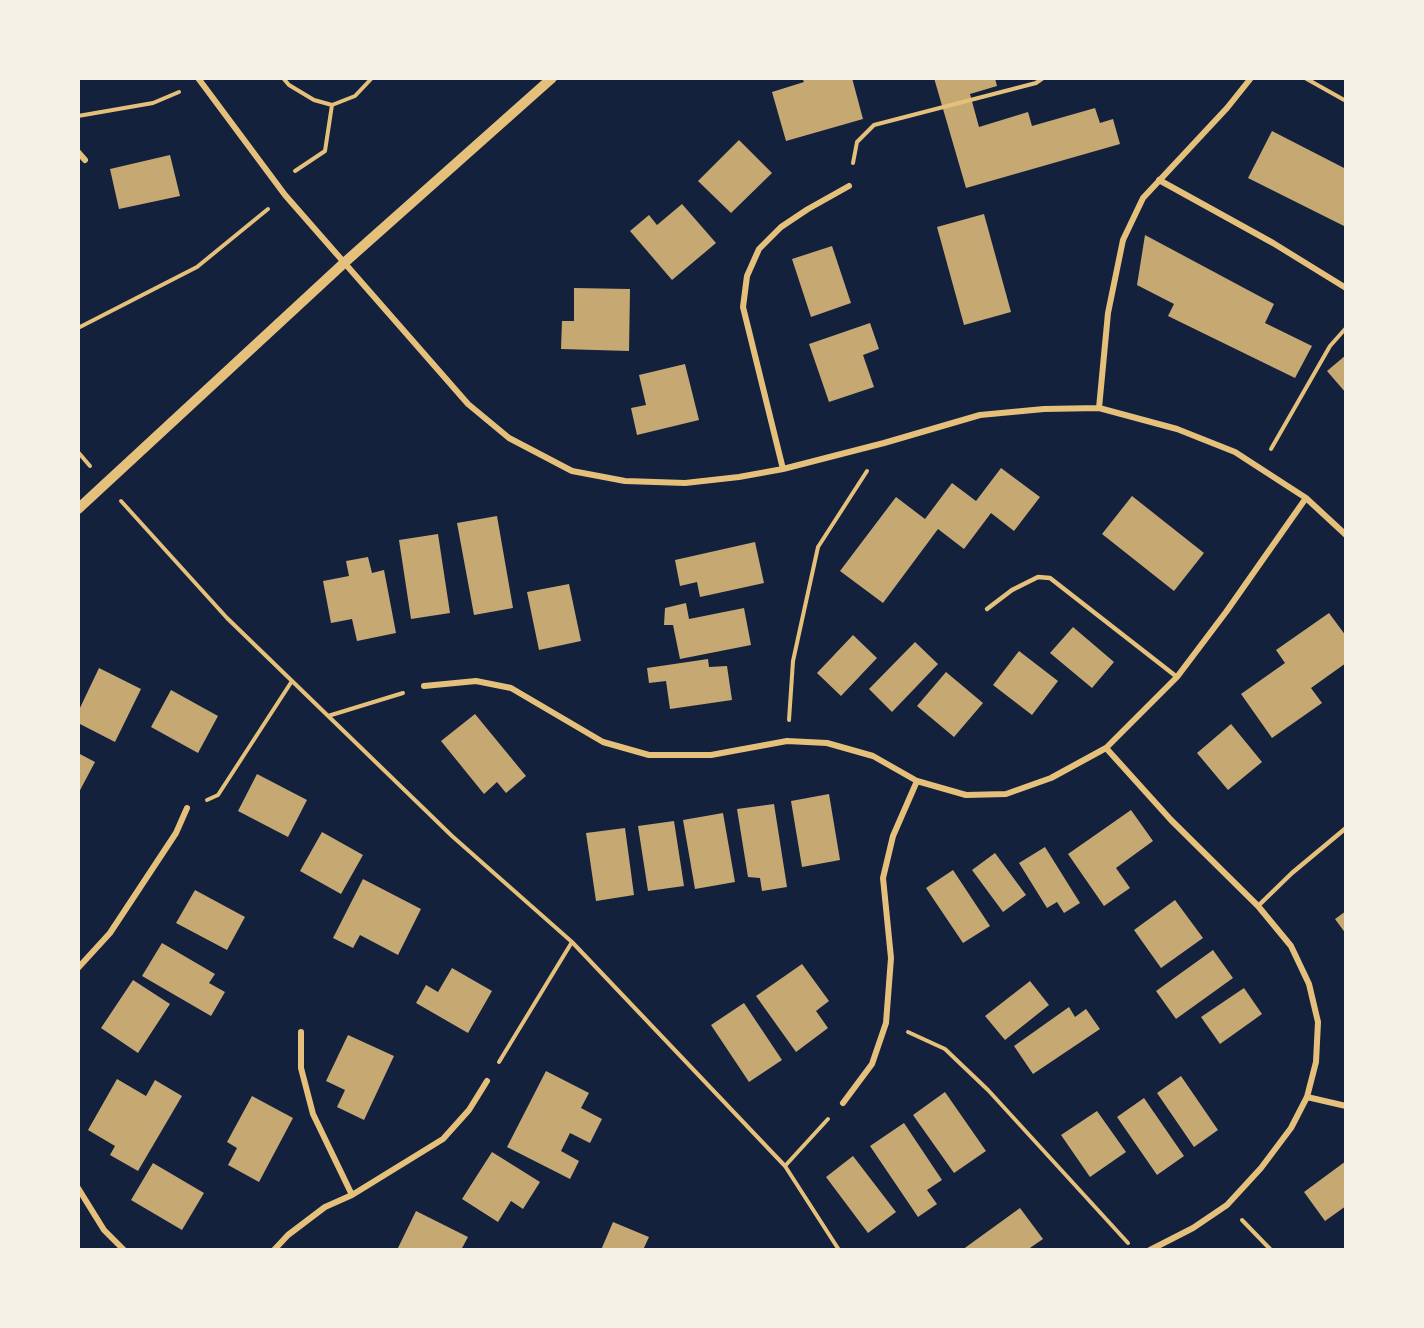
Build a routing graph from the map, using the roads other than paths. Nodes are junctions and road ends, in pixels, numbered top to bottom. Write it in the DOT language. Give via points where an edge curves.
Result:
graph roads {
  1 [pos="552,78"];
  2 [pos="1248,79"];
  3 [pos="200,81"];
  4 [pos="78,152"];
  5 [pos="85,160"];
  6 [pos="1158,180"];
  7 [pos="849,186"];
  8 [pos="344,263"];
  9 [pos="1346,288"];
  10 [pos="1099,408"];
  11 [pos="783,470"];
  12 [pos="1306,498"];
  13 [pos="78,509"];
  14 [pos="1346,535"];
  15 [pos="987,609"];
  16 [pos="1177,677"];
  17 [pos="424,686"];
  18 [pos="1106,748"];
  19 [pos="917,781"];
  20 [pos="187,808"];
  21 [pos="1346,828"];
  22 [pos="1258,906"];
  23 [pos="78,968"];
  24 [pos="301,1032"];
  25 [pos="487,1081"];
  26 [pos="1307,1097"];
  27 [pos="843,1103"];
  28 [pos="1346,1106"];
  29 [pos="78,1188"];
  30 [pos="352,1195"];
  31 [pos="124,1250"];
  32 [pos="274,1250"];
  33 [pos="1150,1250"];
  1 -- 8 [label="street"];
  2 -- 6 [label="street" via="1227,108"];
  3 -- 8 [label="street" via="276,184"];
  4 -- 5 [label="street"];
  6 -- 9 [label="street"];
  6 -- 10 [label="street" via="1143,198 1123,240 1108,313"];
  7 -- 11 [label="street" via="781,227 759,249 747,276 742,307"];
  8 -- 11 [label="street" via="468,404 509,438 572,471 625,481 685,483"];
  8 -- 13 [label="street"];
  10 -- 11 [label="street" via="980,415"];
  10 -- 12 [label="street" via="1177,429 1235,452"];
  12 -- 14 [label="street"];
  12 -- 16 [label="street"];
  15 -- 16 [label="lane" via="1029,581 1050,578"];
  16 -- 18 [label="street"];
  17 -- 19 [label="street" via="476,681 511,688 603,742 649,755 711,754 787,741 827,743 873,756"];
  18 -- 19 [label="street" via="1052,778 1006,794 966,795"];
  18 -- 22 [label="street" via="1171,820"];
  19 -- 27 [label="street" via="893,836 883,878 891,958 886,1023 872,1064"];
  20 -- 23 [label="street" via="176,833 110,933"];
  21 -- 22 [label="lane"];
  22 -- 26 [label="street" via="1291,946 1310,984 1318,1022 1316,1062"];
  24 -- 30 [label="street" via="302,1068 313,1114"];
  25 -- 30 [label="street" via="469,1110 443,1139"];
  26 -- 28 [label="street"];
  26 -- 33 [label="street" via="1291,1128 1262,1168 1227,1204 1193,1228"];
  29 -- 31 [label="street" via="104,1230"];
  30 -- 32 [label="street" via="325,1207"];
}
